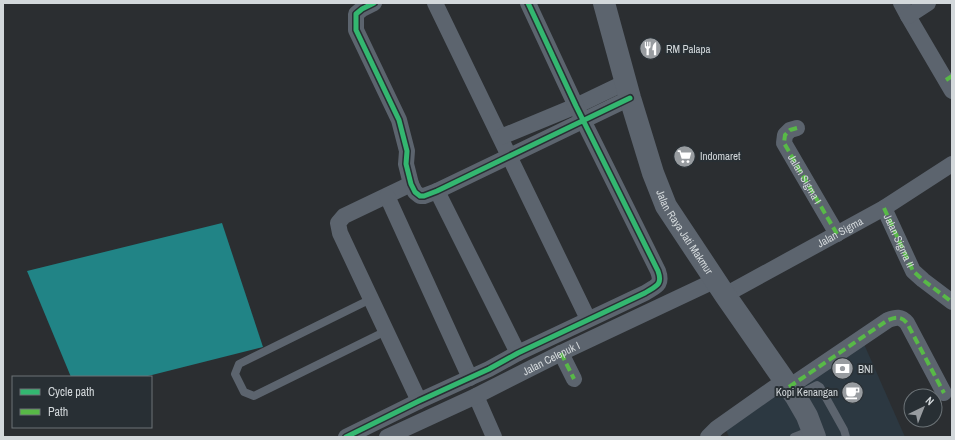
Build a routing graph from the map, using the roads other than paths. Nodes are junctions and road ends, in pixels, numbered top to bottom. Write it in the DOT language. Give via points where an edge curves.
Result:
graph roads {
  1 [pos="374,3"];
  2 [pos="435,3"];
  3 [pos="528,3"];
  4 [pos="604,3"];
  5 [pos="928,3"];
  6 [pos="905,10"];
  7 [pos="950,83"];
  8 [pos="628,90"];
  9 [pos="576,106"];
  10 [pos="584,120"];
  11 [pos="797,128"];
  12 [pos="501,137"];
  13 [pos="510,156"];
  14 [pos="952,164"];
  15 [pos="411,184"];
  16 [pos="437,191"];
  17 [pos="387,196"];
  18 [pos="884,208"];
  19 [pos="837,234"];
  20 [pos="720,288"];
  21 [pos="371,299"];
  22 [pos="952,302"];
  23 [pos="588,319"];
  24 [pos="386,331"];
  25 [pos="518,353"];
  26 [pos="561,353"];
  27 [pos="470,378"];
  28 [pos="574,380"];
  29 [pos="790,388"];
  30 [pos="944,394"];
  31 [pos="476,396"];
  32 [pos="419,401"];
  33 [pos="807,435"];
  34 [pos="346,437"];
  35 [pos="387,437"];
  36 [pos="494,437"];
  37 [pos="708,437"];
  38 [pos="846,437"];
  1 -- 15 [label="street" via="356,14 356,30 399,120 407,151 406,164"];
  2 -- 12 [label="street"];
  3 -- 9 [label="street"];
  4 -- 8 [label="main road, Jalan Raya Jati Makmur"];
  5 -- 6 [label="street"];
  6 -- 7 [label="street"];
  8 -- 9 [label="street"];
  8 -- 10 [label="street"];
  8 -- 20 [label="main road, Jalan Raya Jati Makmur" via="653,173 666,206"];
  9 -- 10 [label="street"];
  9 -- 12 [label="street"];
  10 -- 13 [label="street"];
  10 -- 23 [label="street" via="660,279 658,285 645,293"];
  11 -- 19 [label="street, Jalan Sigma I" via="785,135 784,142"];
  12 -- 13 [label="street"];
  13 -- 16 [label="street"];
  13 -- 23 [label="street"];
  14 -- 18 [label="street, Jalan Sigma"];
  15 -- 16 [label="street" via="420,196"];
  15 -- 17 [label="street"];
  16 -- 25 [label="street"];
  17 -- 21 [label="street" via="344,216 338,223 340,233"];
  17 -- 27 [label="street"];
  18 -- 19 [label="street, Jalan Sigma"];
  18 -- 22 [label="street, Jalan Sigma II" via="913,271"];
  19 -- 20 [label="street, Jalan Sigma"];
  20 -- 26 [label="street, Jalan Celepuk I"];
  20 -- 29 [label="main road, Jalan Raya Jati Makmur"];
  21 -- 24 [label="street"];
  21 -- 24 [label="lane" via="239,364 235,374 244,392 254,396"];
  23 -- 25 [label="street"];
  24 -- 32 [label="street"];
  25 -- 27 [label="street"];
  26 -- 28 [label="street"];
  26 -- 31 [label="street, Jalan Celepuk I"];
  27 -- 32 [label="street"];
  29 -- 30 [label="street" via="888,320 899,317 907,323"];
  29 -- 33 [label="main road, Jalan Raya Jati Makmur"];
  29 -- 37 [label="street" via="717,428"];
  29 -- 38 [label="lane" via="817,385 820,387"];
  31 -- 35 [label="street, Jalan Celepuk I"];
  31 -- 36 [label="street"];
  32 -- 34 [label="street"];
}
